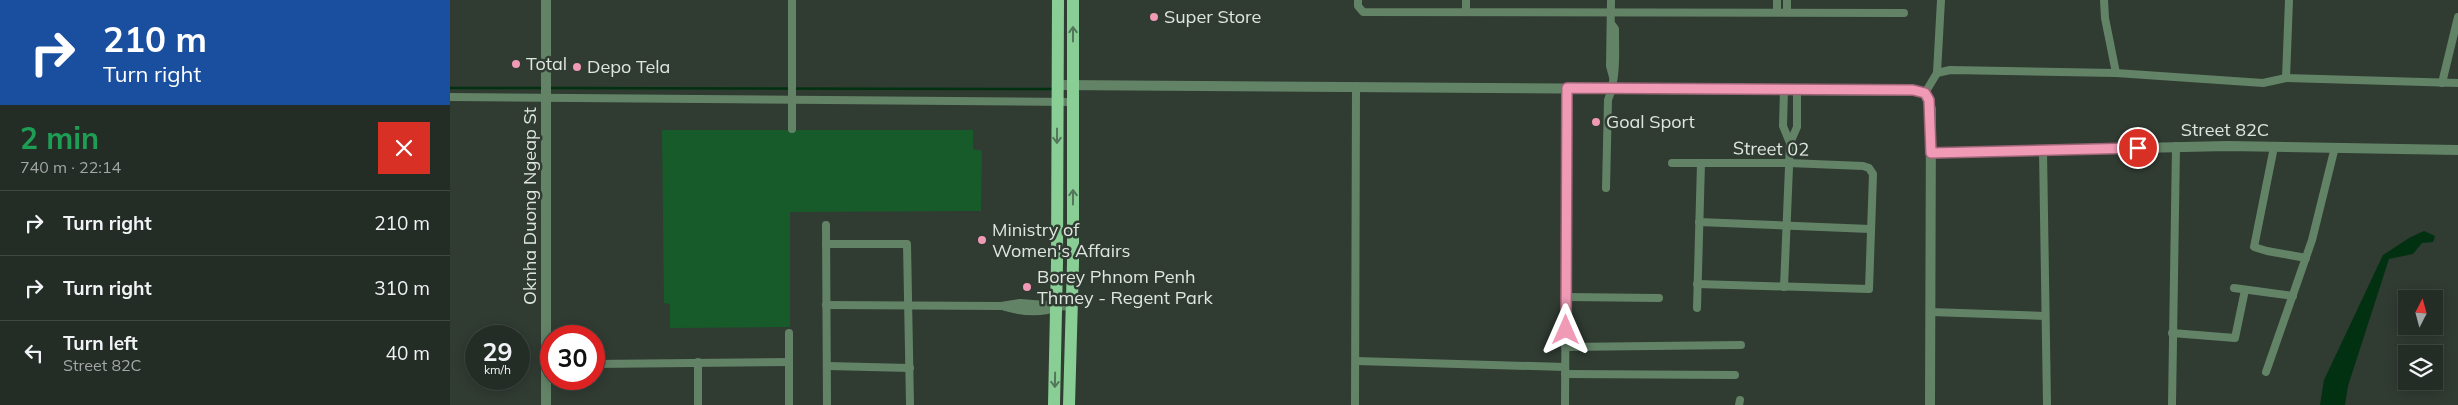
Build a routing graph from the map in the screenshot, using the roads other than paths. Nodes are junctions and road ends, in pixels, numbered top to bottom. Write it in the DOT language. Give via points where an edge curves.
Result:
graph roads {
  1 [pos="546,0"];
  2 [pos="792,0"];
  3 [pos="1058,0"];
  4 [pos="1073,0"];
  5 [pos="1358,0"];
  6 [pos="1466,0"];
  7 [pos="1611,0"];
  8 [pos="1777,0"];
  9 [pos="1787,0"];
  10 [pos="1942,0"];
  11 [pos="2104,0"];
  12 [pos="2289,0"];
  13 [pos="1466,12"];
  14 [pos="1612,12"];
  15 [pos="1777,12"];
  16 [pos="1787,12"];
  17 [pos="1904,13"];
  18 [pos="2458,17"];
  19 [pos="1612,25"];
  20 [pos="1936,73"];
  21 [pos="2116,73"];
  22 [pos="2286,78"];
  23 [pos="1613,82"];
  24 [pos="2442,83"];
  25 [pos="2458,83"];
  26 [pos="1058,85"];
  27 [pos="1073,85"];
  28 [pos="1356,86"];
  29 [pos="1567,88"];
  30 [pos="1784,89"];
  31 [pos="1797,89"];
  32 [pos="1925,93"];
  33 [pos="546,95"];
  34 [pos="450,96"];
  35 [pos="792,99"];
  36 [pos="1058,102"];
  37 [pos="1073,102"];
  38 [pos="792,129"];
  39 [pos="1790,143"];
  40 [pos="2176,146"];
  41 [pos="2274,147"];
  42 [pos="2335,147"];
  43 [pos="2458,150"];
  44 [pos="2043,151"];
  45 [pos="1931,153"];
  46 [pos="1672,163"];
  47 [pos="1700,163"];
  48 [pos="1788,163"];
  49 [pos="1606,188"];
  50 [pos="1699,222"];
  51 [pos="826,225"];
  52 [pos="1786,226"];
  53 [pos="1870,229"];
  54 [pos="826,244"];
  55 [pos="2306,258"];
  56 [pos="1698,284"];
  57 [pos="1784,287"];
  58 [pos="2234,288"];
  59 [pos="2245,290"];
  60 [pos="2293,296"];
  61 [pos="1566,297"];
  62 [pos="1659,298"];
  63 [pos="826,305"];
  64 [pos="908,305"];
  65 [pos="1057,307"];
  66 [pos="1072,307"];
  67 [pos="1697,308"];
  68 [pos="1930,312"];
  69 [pos="2045,316"];
  70 [pos="548,325"];
  71 [pos="789,332"];
  72 [pos="2172,333"];
  73 [pos="1741,345"];
  74 [pos="1565,347"];
  75 [pos="1356,361"];
  76 [pos="698,362"];
  77 [pos="789,362"];
  78 [pos="605,364"];
  79 [pos="827,366"];
  80 [pos="910,368"];
  81 [pos="1565,371"];
  82 [pos="2266,372"];
  83 [pos="1735,375"];
  84 [pos="547,390"];
  85 [pos="546,405"];
  86 [pos="698,405"];
  87 [pos="789,405"];
  88 [pos="827,405"];
  89 [pos="910,405"];
  90 [pos="1054,405"];
  91 [pos="1069,405"];
  92 [pos="1355,405"];
  93 [pos="1565,405"];
  94 [pos="1930,405"];
  95 [pos="2047,405"];
  96 [pos="2172,405"];
  1 -- 33 [label="street, Oknha Duong Ngeap St"];
  2 -- 35 [label="street"];
  3 -- 26 [label="main road"];
  27 -- 4 [label="main road, one-way"];
  5 -- 13 [label="street" via="1360,10 1364,12"];
  6 -- 13 [label="street"];
  7 -- 14 [label="street"];
  8 -- 15 [label="street"];
  9 -- 16 [label="street"];
  10 -- 20 [label="street"];
  11 -- 21 [label="street"];
  12 -- 22 [label="street"];
  13 -- 14 [label="street"];
  14 -- 15 [label="street"];
  14 -- 19 [label="street"];
  15 -- 16 [label="street"];
  16 -- 17 [label="street"];
  18 -- 24 [label="street"];
  19 -- 23 [label="street" via="1609,29"];
  19 -- 23 [label="street" via="1615,28"];
  20 -- 21 [label="street" via="1950,70"];
  20 -- 32 [label="street"];
  21 -- 22 [label="street" via="2263,83"];
  22 -- 24 [label="street"];
  23 -- 29 [label="street"];
  23 -- 30 [label="street"];
  23 -- 49 [label="street" via="1608,100"];
  24 -- 25 [label="street"];
  26 -- 27 [label="street"];
  26 -- 36 [label="main road"];
  27 -- 28 [label="street"];
  27 -- 37 [label="main road"];
  28 -- 29 [label="street"];
  28 -- 75 [label="street"];
  29 -- 61 [label="street"];
  30 -- 31 [label="street"];
  30 -- 39 [label="street" via="1783,126"];
  31 -- 32 [label="street" via="1913,90"];
  31 -- 39 [label="street" via="1796,127"];
  32 -- 45 [label="street" via="1931,109"];
  33 -- 34 [label="street"];
  33 -- 35 [label="street"];
  33 -- 70 [label="street, Oknha Duong Ngeap St"];
  35 -- 36 [label="street"];
  35 -- 38 [label="street"];
  36 -- 37 [label="street"];
  36 -- 65 [label="main road, one-way"];
  66 -- 37 [label="main road, one-way"];
  39 -- 48 [label="street"];
  40 -- 41 [label="street, Street 82C"];
  40 -- 44 [label="street, Street 82C"];
  40 -- 72 [label="street"];
  41 -- 42 [label="street, Street 82C"];
  41 -- 55 [label="street" via="2254,247"];
  42 -- 43 [label="street, Street 82C"];
  42 -- 55 [label="street"];
  44 -- 45 [label="street, Street 82C"];
  44 -- 69 [label="street"];
  45 -- 68 [label="street"];
  46 -- 47 [label="street, Street 02"];
  47 -- 48 [label="street, Street 02"];
  47 -- 50 [label="street"];
  48 -- 52 [label="street"];
  48 -- 53 [label="street, Street 02" via="1869,168 1873,174"];
  50 -- 52 [label="street"];
  50 -- 56 [label="street"];
  51 -- 54 [label="street"];
  52 -- 53 [label="street"];
  52 -- 57 [label="street"];
  53 -- 57 [label="street" via="1869,289"];
  54 -- 63 [label="street"];
  54 -- 64 [label="street" via="907,244"];
  55 -- 60 [label="street"];
  56 -- 57 [label="street"];
  56 -- 67 [label="street"];
  58 -- 59 [label="street"];
  59 -- 60 [label="street"];
  59 -- 72 [label="street" via="2235,338"];
  60 -- 82 [label="street"];
  61 -- 62 [label="street"];
  61 -- 74 [label="street"];
  63 -- 64 [label="street"];
  63 -- 79 [label="street"];
  64 -- 65 [label="street" via="1001,306 1020,303"];
  64 -- 80 [label="street"];
  65 -- 66 [label="street"];
  65 -- 90 [label="main road, one-way"];
  66 -- 91 [label="main road"];
  68 -- 69 [label="street"];
  68 -- 94 [label="street"];
  69 -- 95 [label="street"];
  71 -- 77 [label="street"];
  72 -- 96 [label="street"];
  73 -- 74 [label="street"];
  74 -- 81 [label="street"];
  75 -- 81 [label="street"];
  75 -- 92 [label="street"];
  76 -- 77 [label="street"];
  76 -- 78 [label="street"];
  76 -- 86 [label="street"];
  77 -- 87 [label="street"];
  79 -- 80 [label="street"];
  79 -- 88 [label="street"];
  80 -- 89 [label="street"];
  81 -- 83 [label="street"];
  81 -- 93 [label="street"];
  84 -- 85 [label="street, Oknha Duong Ngeap St"];
}
